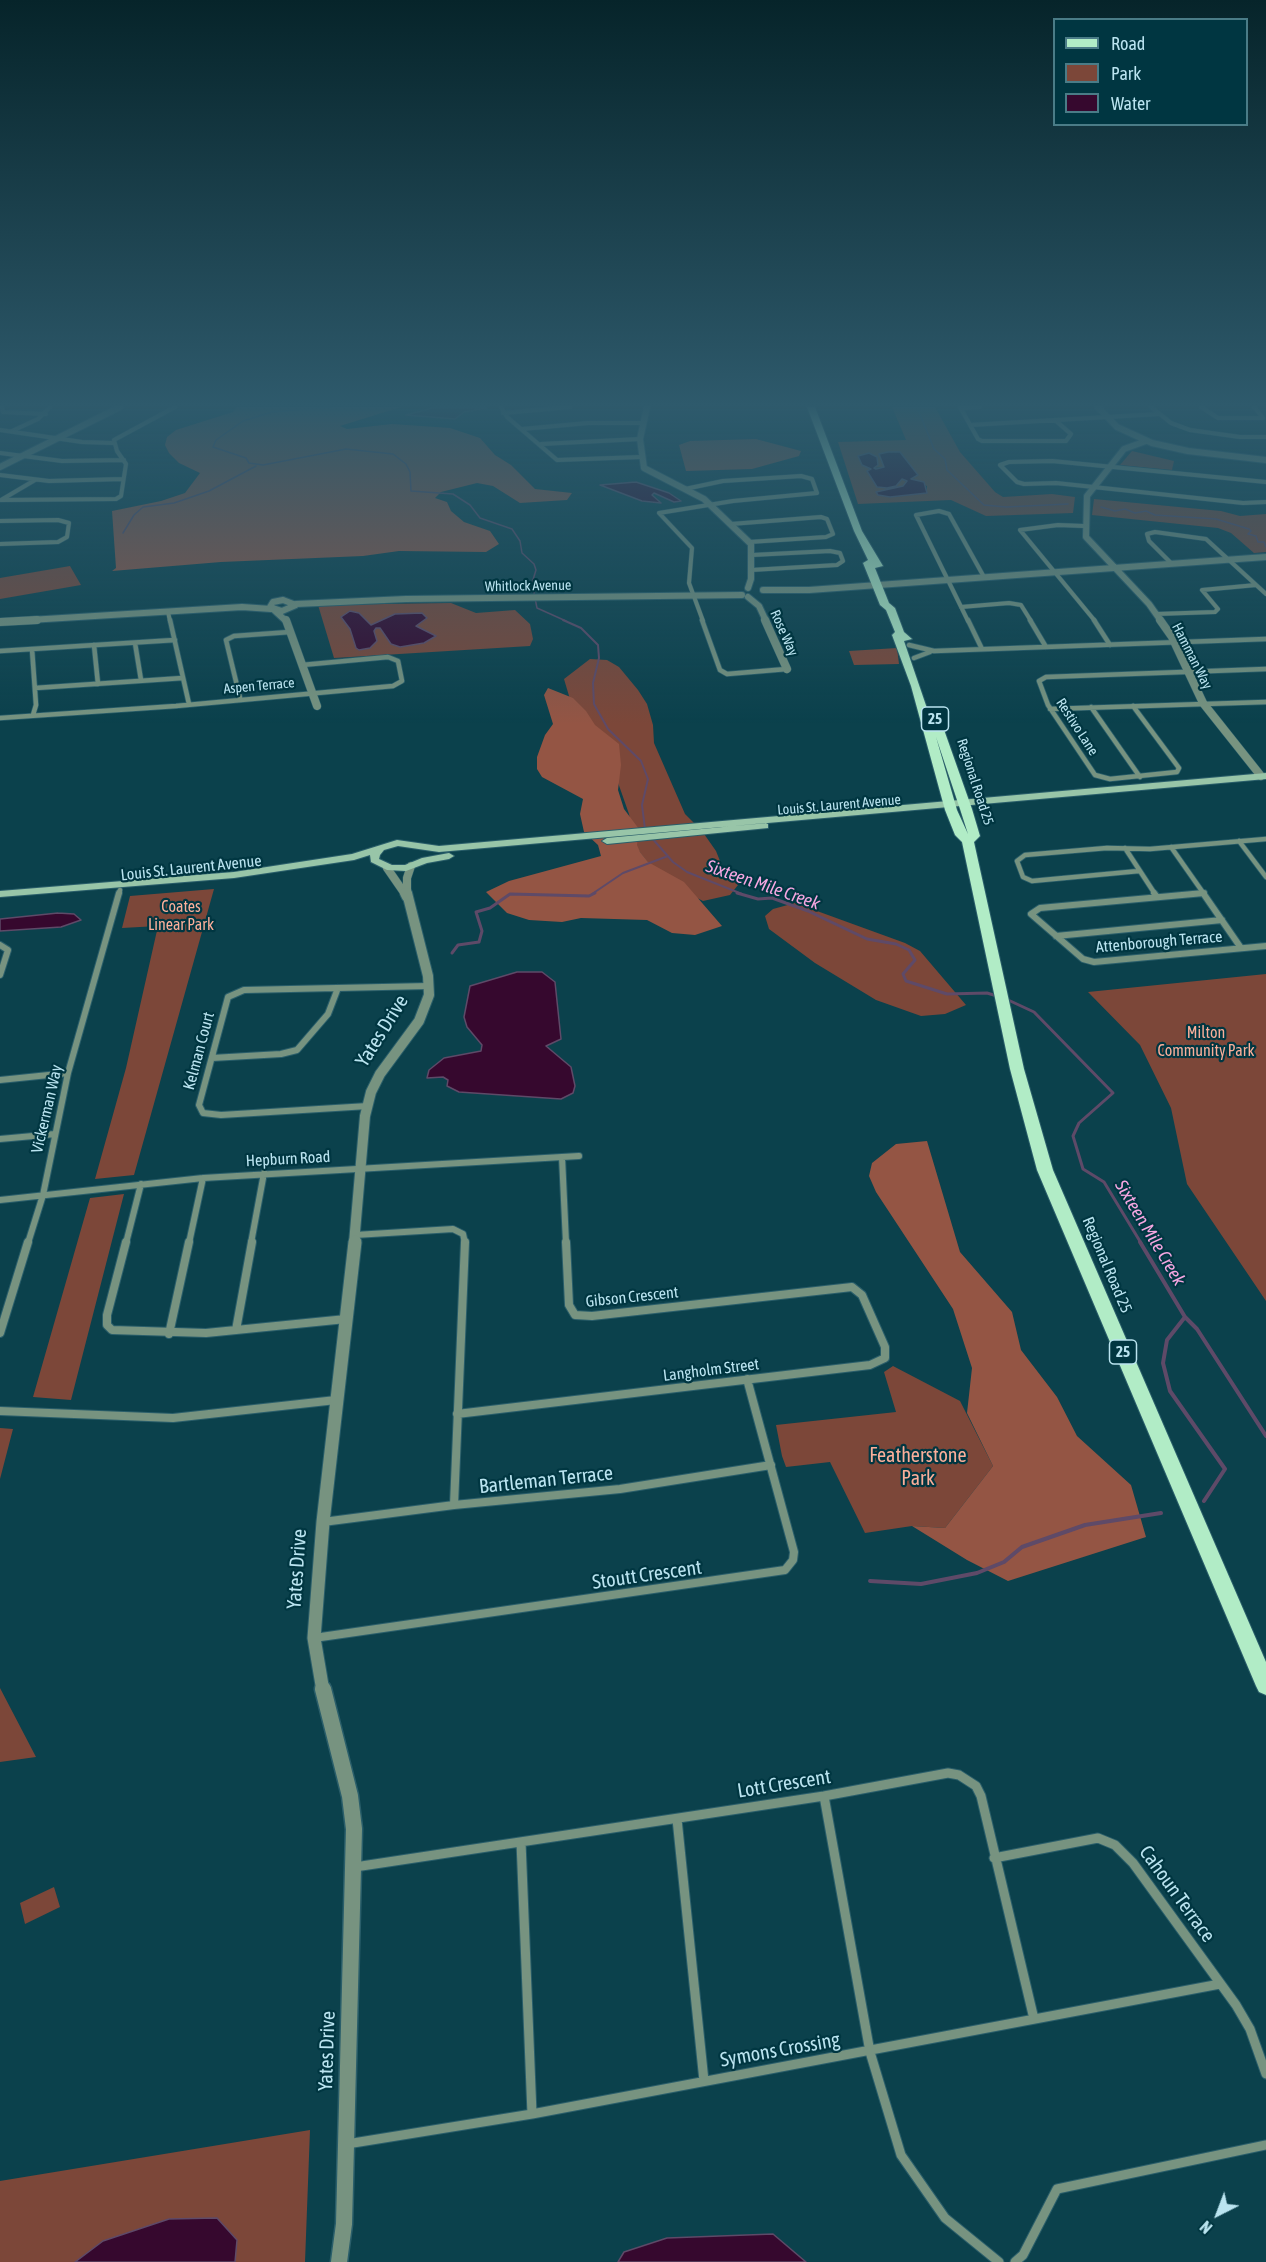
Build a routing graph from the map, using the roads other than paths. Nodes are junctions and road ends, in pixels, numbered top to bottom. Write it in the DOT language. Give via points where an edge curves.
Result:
graph roads {
  1 [pos="661,513"];
  2 [pos="719,513"];
  3 [pos="852,513"];
  4 [pos="922,513"];
  5 [pos="944,513"];
  6 [pos="1085,513"];
  7 [pos="0,521"];
  8 [pos="731,524"];
  9 [pos="1084,526"];
  10 [pos="749,542"];
  11 [pos="0,543"];
  12 [pos="752,555"];
  13 [pos="1266,557"];
  14 [pos="1228,560"];
  15 [pos="1172,564"];
  16 [pos="1113,568"];
  17 [pos="751,570"];
  18 [pos="1054,572"];
  19 [pos="984,577"];
  20 [pos="751,579"];
  21 [pos="947,579"];
  22 [pos="881,584"];
  23 [pos="1256,585"];
  24 [pos="762,592"];
  25 [pos="745,593"];
  26 [pos="1266,594"];
  27 [pos="692,595"];
  28 [pos="759,606"];
  29 [pos="273,607"];
  30 [pos="293,607"];
  31 [pos="961,607"];
  32 [pos="168,612"];
  33 [pos="1156,614"];
  34 [pos="286,620"];
  35 [pos="0,622"];
  36 [pos="290,632"];
  37 [pos="900,633"];
  38 [pos="1266,639"];
  39 [pos="175,640"];
  40 [pos="135,643"];
  41 [pos="1175,643"];
  42 [pos="94,645"];
  43 [pos="909,645"];
  44 [pos="1110,645"];
  45 [pos="1046,647"];
  46 [pos="32,649"];
  47 [pos="982,649"];
  48 [pos="0,651"];
  49 [pos="934,651"];
  50 [pos="914,658"];
  51 [pos="302,665"];
  52 [pos="787,669"];
  53 [pos="1266,669"];
  54 [pos="1188,672"];
  55 [pos="183,678"];
  56 [pos="141,680"];
  57 [pos="98,684"];
  58 [pos="34,688"];
  59 [pos="312,692"];
  60 [pos="240,698"];
  61 [pos="1266,702"];
  62 [pos="1203,703"];
  63 [pos="189,704"];
  64 [pos="317,706"];
  65 [pos="1133,706"];
  66 [pos="1091,707"];
  67 [pos="1050,709"];
  68 [pos="33,716"];
  69 [pos="0,718"];
  70 [pos="1140,777"];
  71 [pos="1264,778"];
  72 [pos="965,806"];
  73 [pos="950,807"];
  74 [pos="591,838"];
  75 [pos="1266,839"];
  76 [pos="968,841"];
  77 [pos="1239,841"];
  78 [pos="415,846"];
  79 [pos="1171,847"];
  80 [pos="381,848"];
  81 [pos="1125,848"];
  82 [pos="413,865"];
  83 [pos="386,868"];
  84 [pos="1139,872"];
  85 [pos="1266,876"];
  86 [pos="120,890"];
  87 [pos="1204,893"];
  88 [pos="0,894"];
  89 [pos="407,897"];
  90 [pos="1157,897"];
  91 [pos="0,901"];
  92 [pos="1222,920"];
  93 [pos="1056,936"];
  94 [pos="0,945"];
  95 [pos="1266,946"];
  96 [pos="1241,948"];
  97 [pos="0,975"];
  98 [pos="429,986"];
  99 [pos="338,988"];
  100 [pos="212,1058"];
  101 [pos="68,1073"];
  102 [pos="0,1080"];
  103 [pos="368,1106"];
  104 [pos="55,1134"];
  105 [pos="0,1139"];
  106 [pos="562,1156"];
  107 [pos="579,1156"];
  108 [pos="362,1168"];
  109 [pos="264,1173"];
  110 [pos="203,1178"];
  111 [pos="141,1184"];
  112 [pos="43,1195"];
  113 [pos="0,1200"];
  114 [pos="355,1234"];
  115 [pos="852,1287"];
  116 [pos="346,1319"];
  117 [pos="236,1330"];
  118 [pos="0,1333"];
  119 [pos="169,1334"];
  120 [pos="747,1379"];
  121 [pos="336,1400"];
  122 [pos="0,1411"];
  123 [pos="457,1414"];
  124 [pos="771,1465"];
  125 [pos="454,1505"];
  126 [pos="323,1522"];
  127 [pos="314,1638"];
  128 [pos="1266,1686"];
  129 [pos="824,1797"];
  130 [pos="677,1819"];
  131 [pos="520,1842"];
  132 [pos="994,1858"];
  133 [pos="355,1867"];
  134 [pos="1220,1984"];
  135 [pos="1034,2019"];
  136 [pos="870,2052"];
  137 [pos="1266,2074"];
  138 [pos="704,2081"];
  139 [pos="532,2114"];
  140 [pos="346,2144"];
  141 [pos="1266,2145"];
  142 [pos="339,2262"];
  143 [pos="999,2262"];
  144 [pos="1015,2262"];
  1 -- 27 [label="street" via="692,548"];
  2 -- 8 [label="street"];
  3 -- 22 [label="main road, Regional Road 25 / 25" via="873,561 867,563"];
  4 -- 21 [label="street" via="916,516"];
  5 -- 19 [label="street" via="949,514"];
  6 -- 9 [label="street"];
  7 -- 11 [label="street" via="69,523 68,537 58,542"];
  8 -- 10 [label="street"];
  8 -- 10 [label="street" via="821,517 827,519 833,534"];
  9 -- 16 [label="street, Hamman Way" via="1088,540"];
  9 -- 18 [label="street" via="1020,530"];
  10 -- 12 [label="street"];
  12 -- 17 [label="street"];
  12 -- 17 [label="street" via="830,550 840,554 843,561 837,565"];
  13 -- 14 [label="street"];
  14 -- 15 [label="street"];
  14 -- 15 [label="street" via="1203,538 1147,534"];
  14 -- 23 [label="street"];
  15 -- 16 [label="street"];
  16 -- 18 [label="street"];
  16 -- 33 [label="street, Hamman Way"];
  17 -- 20 [label="street"];
  18 -- 19 [label="street"];
  18 -- 44 [label="street" via="1089,611"];
  19 -- 21 [label="street"];
  20 -- 24 [label="street"];
  20 -- 25 [label="street"];
  21 -- 22 [label="street"];
  21 -- 31 [label="street"];
  22 -- 24 [label="street"];
  22 -- 37 [label="main road, Regional Road 25 / 25" via="885,605"];
  23 -- 26 [label="street"];
  23 -- 33 [label="street" via="1203,590 1218,609 1215,612"];
  24 -- 25 [label="street, Whitlock Avenue"];
  24 -- 28 [label="street, Rose Way"];
  25 -- 27 [label="street, Whitlock Avenue"];
  25 -- 28 [label="street, Rose Way"];
  27 -- 30 [label="street, Whitlock Avenue" via="336,602"];
  27 -- 52 [label="street" via="720,670 727,674"];
  28 -- 52 [label="street, Rose Way"];
  29 -- 30 [label="street, Whitlock Avenue" via="286,600"];
  29 -- 32 [label="street"];
  29 -- 34 [label="street"];
  30 -- 34 [label="street"];
  31 -- 45 [label="street" via="1021,605"];
  31 -- 47 [label="street"];
  32 -- 35 [label="street"];
  32 -- 39 [label="street"];
  33 -- 41 [label="street, Hamman Way"];
  34 -- 36 [label="street"];
  36 -- 51 [label="street"];
  36 -- 60 [label="street" via="226,640"];
  37 -- 43 [label="main road, Regional Road 25 / 25"];
  37 -- 73 [label="main road, Regional Road 25 / 25" via="897,635 916,686"];
  38 -- 41 [label="street"];
  39 -- 40 [label="street"];
  39 -- 55 [label="street"];
  40 -- 42 [label="street"];
  40 -- 56 [label="street"];
  41 -- 44 [label="street"];
  41 -- 54 [label="street, Hamman Way"];
  42 -- 46 [label="street"];
  42 -- 57 [label="street"];
  43 -- 49 [label="street"];
  43 -- 50 [label="main road, Regional Road 25 / 25"];
  44 -- 45 [label="street"];
  45 -- 47 [label="street"];
  46 -- 48 [label="street"];
  46 -- 58 [label="street"];
  47 -- 49 [label="street"];
  49 -- 50 [label="street"];
  50 -- 72 [label="main road, Regional Road 25 / 25"];
  51 -- 59 [label="street"];
  51 -- 59 [label="street, Aspen Terrace" via="388,657 398,660 402,681 399,684"];
  53 -- 54 [label="street, Restivo Lane"];
  54 -- 62 [label="street, Hamman Way"];
  54 -- 67 [label="street, Restivo Lane" via="1042,678 1039,683"];
  55 -- 56 [label="street"];
  55 -- 63 [label="street"];
  56 -- 57 [label="street"];
  57 -- 58 [label="street"];
  58 -- 68 [label="street"];
  59 -- 60 [label="street, Aspen Terrace"];
  59 -- 64 [label="street"];
  60 -- 63 [label="street, Aspen Terrace"];
  61 -- 62 [label="street"];
  62 -- 65 [label="street"];
  62 -- 71 [label="street, Hamman Way"];
  63 -- 68 [label="street, Aspen Terrace"];
  65 -- 66 [label="street"];
  65 -- 70 [label="street, Restivo Lane" via="1179,768 1174,773"];
  66 -- 67 [label="street"];
  66 -- 70 [label="street"];
  67 -- 70 [label="street, Restivo Lane" via="1095,776"];
  68 -- 69 [label="street, Aspen Terrace"];
  71 -- 72 [label="main road, Louis St. Laurent Avenue"];
  72 -- 73 [label="main road, Louis St. Laurent Avenue"];
  72 -- 76 [label="main road, Regional Road 25 / 25" via="974,836"];
  73 -- 74 [label="main road, Louis St. Laurent Avenue" via="750,828"];
  73 -- 74 [label="main road, Louis St. Laurent Avenue" via="740,820"];
  73 -- 76 [label="main road, Regional Road 25 / 25" via="961,835"];
  74 -- 78 [label="main road, Louis St. Laurent Avenue" via="439,849"];
  74 -- 82 [label="main road, Louis St. Laurent Avenue" via="434,858"];
  75 -- 77 [label="street"];
  76 -- 128 [label="main road, Regional Road 25 / 25" via="1004,1008 1045,1170"];
  77 -- 79 [label="street"];
  77 -- 85 [label="street"];
  78 -- 80 [label="main road, Louis St. Laurent Avenue" via="397,843"];
  78 -- 82 [label="main road" via="422,856"];
  79 -- 81 [label="street"];
  79 -- 87 [label="street"];
  80 -- 83 [label="main road" via="374,857 376,863"];
  80 -- 88 [label="main road, Louis St. Laurent Avenue" via="354,857 234,874"];
  81 -- 84 [label="street"];
  81 -- 84 [label="street" via="1025,855 1017,861 1023,878 1032,881"];
  82 -- 83 [label="main road, Louis St. Laurent Avenue"];
  82 -- 89 [label="street, Yates Drive" via="407,878"];
  83 -- 86 [label="main road, Louis St. Laurent Avenue" via="356,864"];
  83 -- 89 [label="street, Yates Drive"];
  84 -- 90 [label="street"];
  86 -- 91 [label="main road, Louis St. Laurent Avenue"];
  86 -- 101 [label="street, Vickerman Way"];
  87 -- 90 [label="street, Attenborough Terrace"];
  87 -- 92 [label="street"];
  89 -- 98 [label="street, Yates Drive"];
  90 -- 93 [label="street, Attenborough Terrace" via="1040,908 1032,912 1032,917"];
  92 -- 93 [label="street"];
  92 -- 96 [label="street"];
  93 -- 96 [label="street, Attenborough Terrace" via="1094,962"];
  94 -- 97 [label="street" via="8,950"];
  95 -- 96 [label="street, Attenborough Terrace"];
  98 -- 99 [label="street, Kelman Court"];
  98 -- 103 [label="street, Yates Drive" via="423,1014 380,1074"];
  99 -- 100 [label="street" via="328,1014 293,1052"];
  99 -- 100 [label="street, Kelman Court" via="232,993 226,1001"];
  100 -- 103 [label="street, Kelman Court" via="199,1105 207,1114"];
  101 -- 102 [label="street"];
  101 -- 104 [label="street, Vickerman Way"];
  103 -- 108 [label="street, Yates Drive"];
  104 -- 105 [label="street"];
  104 -- 112 [label="street, Vickerman Way"];
  106 -- 107 [label="street, Hepburn Road"];
  106 -- 108 [label="street, Hepburn Road"];
  106 -- 115 [label="street, Gibson Crescent" via="569,1305 575,1315"];
  108 -- 109 [label="street, Hepburn Road"];
  108 -- 114 [label="street, Yates Drive"];
  109 -- 110 [label="street, Hepburn Road"];
  109 -- 117 [label="street"];
  110 -- 111 [label="street, Hepburn Road"];
  110 -- 119 [label="street"];
  111 -- 112 [label="street, Hepburn Road"];
  111 -- 119 [label="street" via="106,1322 121,1333"];
  112 -- 113 [label="street, Hepburn Road"];
  112 -- 118 [label="street, Vickerman Way"];
  114 -- 116 [label="street, Yates Drive"];
  114 -- 123 [label="street" via="444,1229 463,1234"];
  115 -- 120 [label="street, Langholm Street" via="861,1294 885,1347 887,1353 882,1361"];
  116 -- 117 [label="street"];
  116 -- 121 [label="street, Yates Drive"];
  117 -- 119 [label="street"];
  120 -- 123 [label="street, Langholm Street"];
  120 -- 124 [label="street, Stoutt Crescent"];
  121 -- 122 [label="street" via="173,1418"];
  121 -- 126 [label="street, Yates Drive"];
  123 -- 125 [label="street"];
  124 -- 125 [label="street, Bartleman Terrace" via="620,1489"];
  124 -- 127 [label="street, Stoutt Crescent" via="794,1551 789,1565 777,1573"];
  125 -- 126 [label="street, Bartleman Terrace"];
  126 -- 127 [label="street, Yates Drive"];
  127 -- 133 [label="street, Yates Drive" via="317,1666 350,1796"];
  129 -- 130 [label="street, Lott Crescent"];
  129 -- 132 [label="street, Lott Crescent" via="948,1773 960,1775 976,1786 981,1796"];
  129 -- 136 [label="street"];
  130 -- 131 [label="street, Lott Crescent"];
  130 -- 138 [label="street"];
  131 -- 133 [label="street, Lott Crescent"];
  131 -- 139 [label="street"];
  132 -- 134 [label="street, Cahoun Terrace" via="1098,1838 1115,1845 1133,1863"];
  132 -- 135 [label="street, Lott Crescent"];
  133 -- 140 [label="street, Yates Drive"];
  134 -- 135 [label="street, Symons Crossing"];
  134 -- 137 [label="street, Cahoun Terrace" via="1250,2029"];
  135 -- 136 [label="street, Symons Crossing"];
  136 -- 138 [label="street, Symons Crossing"];
  136 -- 143 [label="street" via="901,2155 945,2218"];
  138 -- 139 [label="street, Symons Crossing"];
  139 -- 140 [label="street, Symons Crossing"];
  140 -- 142 [label="street, Yates Drive"];
  141 -- 144 [label="street" via="1057,2189"];
}
